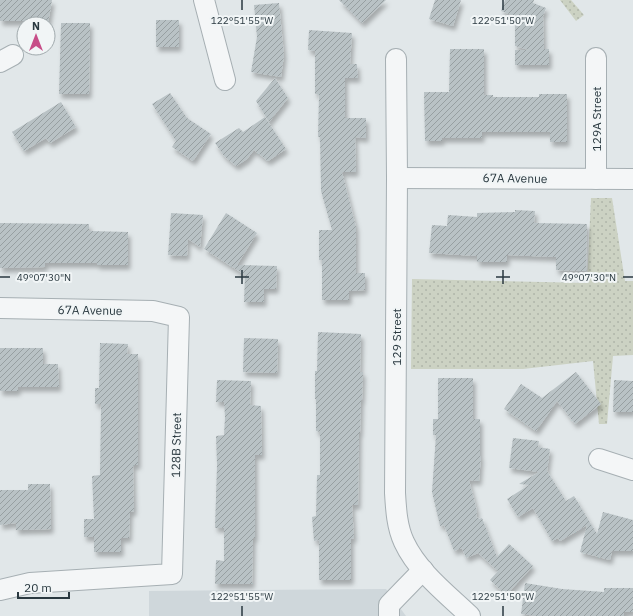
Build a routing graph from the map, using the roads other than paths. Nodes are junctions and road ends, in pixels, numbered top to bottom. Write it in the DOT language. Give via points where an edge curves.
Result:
graph roads {
  1 [pos="204,0"];
  2 [pos="596,58"];
  3 [pos="396,60"];
  4 [pos="225,80"];
  5 [pos="397,178"];
  6 [pos="596,179"];
  7 [pos="633,179"];
  8 [pos="0,308"];
  9 [pos="179,317"];
  10 [pos="599,459"];
  11 [pos="633,470"];
  12 [pos="423,570"];
  13 [pos="0,590"];
  14 [pos="389,616"];
  15 [pos="470,616"];
  1 -- 4 [label="street"];
  2 -- 6 [label="street, 129A Street"];
  3 -- 5 [label="street, 129 Street"];
  5 -- 6 [label="street, 67A Avenue"];
  5 -- 12 [label="street, 129 Street" via="396,514 404,541"];
  6 -- 7 [label="street, 67A Avenue"];
  8 -- 9 [label="street, 67A Avenue" via="153,311"];
  9 -- 13 [label="street, 128B Street" via="172,574 30,583"];
  10 -- 11 [label="street"];
  12 -- 14 [label="street" via="389,605"];
  12 -- 15 [label="street, 129 Street"];
}
